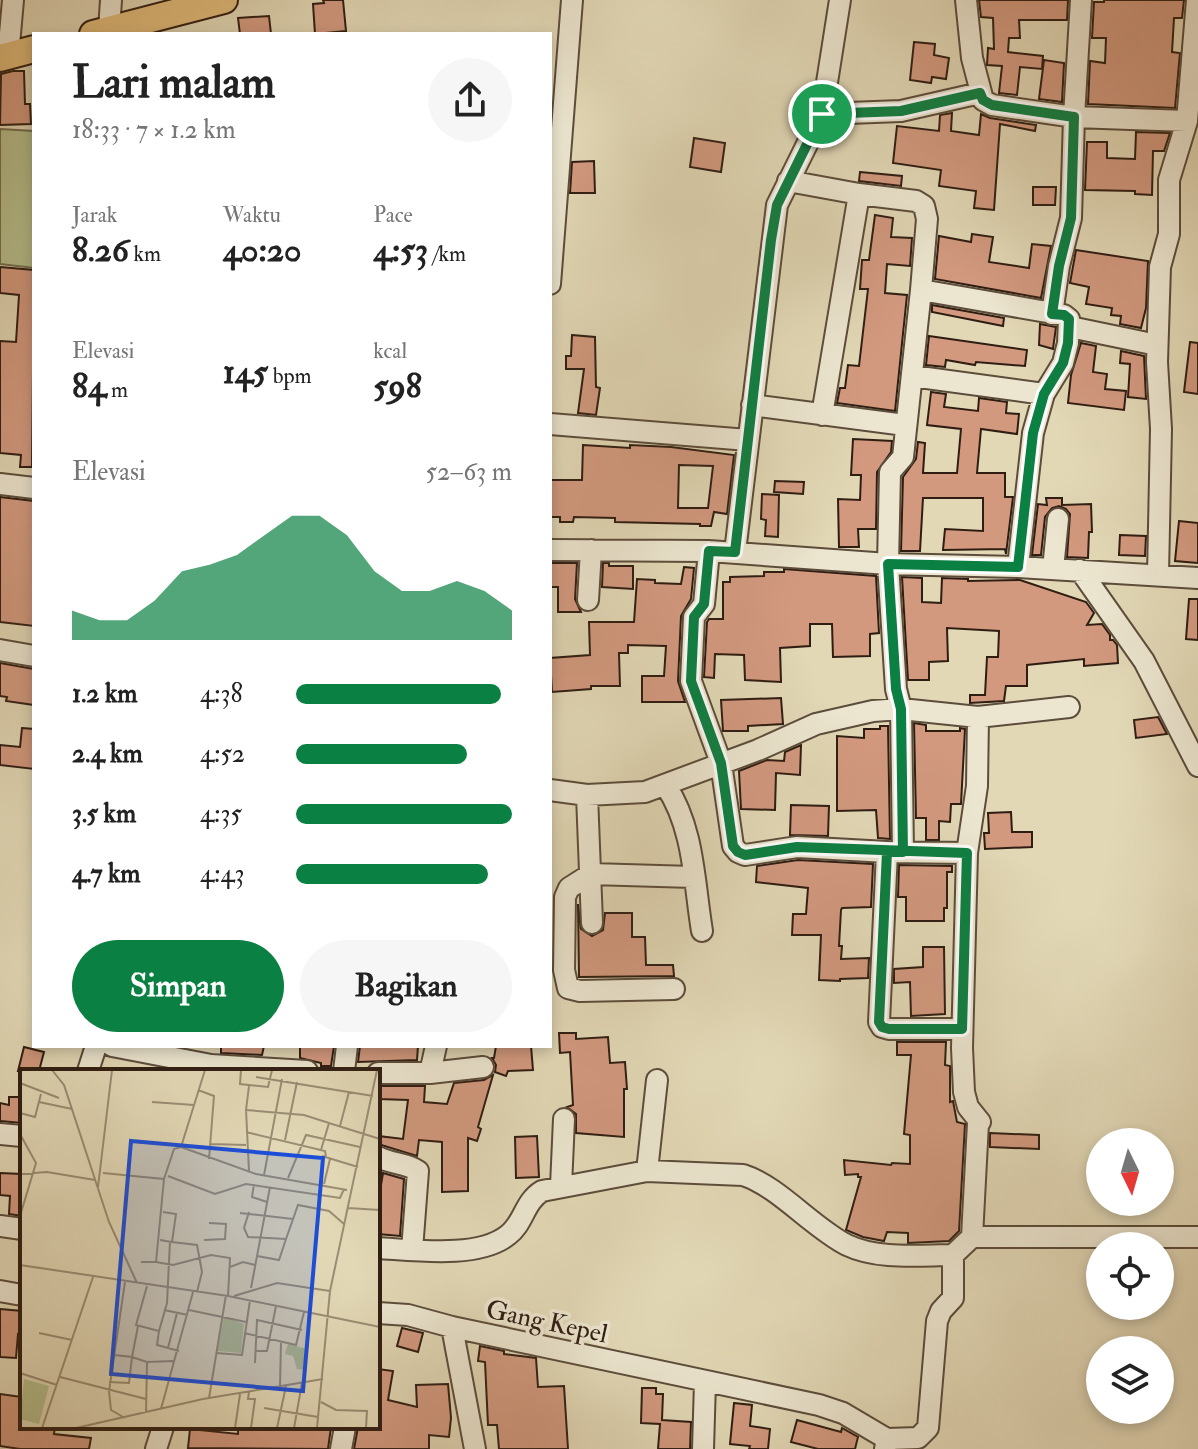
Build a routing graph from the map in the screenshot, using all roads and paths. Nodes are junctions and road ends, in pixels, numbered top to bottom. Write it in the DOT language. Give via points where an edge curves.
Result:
graph roads {
  1 [pos="13,0"];
  2 [pos="111,0"];
  3 [pos="224,0"];
  4 [pos="572,0"];
  5 [pos="840,0"];
  6 [pos="966,0"];
  7 [pos="1081,0"];
  8 [pos="1197,0"];
  9 [pos="196,4"];
  10 [pos="149,27"];
  11 [pos="101,32"];
  12 [pos="32,50"];
  13 [pos="4,57"];
  14 [pos="980,93"];
  15 [pos="822,114"];
  16 [pos="1074,117"];
  17 [pos="1187,121"];
  18 [pos="556,132"];
  19 [pos="788,181"];
  20 [pos="554,188"];
  21 [pos="859,194"];
  22 [pos="552,236"];
  23 [pos="921,290"];
  24 [pos="1052,314"];
  25 [pos="1070,327"];
  26 [pos="1157,345"];
  27 [pos="912,376"];
  28 [pos="1044,394"];
  29 [pos="752,405"];
  30 [pos="822,415"];
  31 [pos="552,424"];
  32 [pos="905,425"];
  33 [pos="748,440"];
  34 [pos="0,484"];
  35 [pos="32,488"];
  36 [pos="1058,519"];
  37 [pos="552,550"];
  38 [pos="591,550"];
  39 [pos="709,551"];
  40 [pos="735,552"];
  41 [pos="888,564"];
  42 [pos="1018,567"];
  43 [pos="1053,569"];
  44 [pos="1080,570"];
  45 [pos="1158,575"];
  46 [pos="1198,578"];
  47 [pos="588,600"];
  48 [pos="0,650"];
  49 [pos="32,656"];
  50 [pos="1069,707"];
  51 [pos="901,709"];
  52 [pos="978,717"];
  53 [pos="721,763"];
  54 [pos="1198,766"];
  55 [pos="666,786"];
  56 [pos="552,790"];
  57 [pos="587,795"];
  58 [pos="895,852"];
  59 [pos="967,853"];
  60 [pos="591,874"];
  61 [pos="693,877"];
  62 [pos="592,923"];
  63 [pos="702,931"];
  64 [pos="557,971"];
  65 [pos="674,989"];
  66 [pos="962,1029"];
  67 [pos="95,1048"];
  68 [pos="119,1048"];
  69 [pos="347,1048"];
  70 [pos="436,1048"];
  71 [pos="155,1058"];
  72 [pos="483,1067"];
  73 [pos="89,1069"];
  74 [pos="275,1069"];
  75 [pos="344,1069"];
  76 [pos="380,1073"];
  77 [pos="430,1073"];
  78 [pos="657,1080"];
  79 [pos="564,1119"];
  80 [pos="0,1134"];
  81 [pos="20,1136"];
  82 [pos="380,1158"];
  83 [pos="647,1171"];
  84 [pos="561,1186"];
  85 [pos="0,1226"];
  86 [pos="20,1229"];
  87 [pos="972,1237"];
  88 [pos="1198,1237"];
  89 [pos="380,1248"];
  90 [pos="412,1250"];
  91 [pos="953,1255"];
  92 [pos="0,1291"];
  93 [pos="20,1295"];
  94 [pos="380,1313"];
  95 [pos="452,1327"];
  96 [pos="705,1382"];
  97 [pos="162,1429"];
  98 [pos="345,1429"];
  99 [pos="886,1444"];
  100 [pos="156,1449"];
  101 [pos="341,1449"];
  102 [pos="475,1449"];
  103 [pos="703,1449"];
  1 -- 13 [label="street"];
  2 -- 11 [label="street"];
  3 -- 9 [label="main road"];
  4 -- 18 [label="street"];
  5 -- 15 [label="street"];
  6 -- 14 [label="street"];
  7 -- 16 [label="street"];
  8 -- 17 [label="street"];
  9 -- 10 [label="main road"];
  10 -- 11 [label="main road"];
  12 -- 13 [label="main road"];
  14 -- 15 [label="street" via="901,111"];
  14 -- 16 [label="street" via="992,105"];
  15 -- 19 [label="street"];
  16 -- 17 [label="street"];
  16 -- 24 [label="street" via="1071,218"];
  17 -- 26 [label="street" via="1169,180"];
  18 -- 20 [label="street"];
  19 -- 21 [label="street"];
  19 -- 29 [label="street" via="771,240"];
  20 -- 22 [label="street"];
  21 -- 23 [label="street" via="924,206"];
  21 -- 30 [label="street"];
  23 -- 24 [label="street"];
  23 -- 27 [label="street"];
  24 -- 25 [label="street" via="1064,315"];
  25 -- 26 [label="street"];
  25 -- 28 [label="street" via="1063,363"];
  26 -- 45 [label="street"];
  27 -- 28 [label="street"];
  27 -- 32 [label="street"];
  28 -- 42 [label="street" via="1033,433"];
  29 -- 30 [label="street"];
  29 -- 33 [label="street"];
  30 -- 32 [label="street"];
  31 -- 33 [label="street"];
  32 -- 41 [label="street" via="903,457 890,472"];
  33 -- 40 [label="street"];
  34 -- 35 [label="street"];
  36 -- 43 [label="street"];
  37 -- 38 [label="street"];
  38 -- 39 [label="street"];
  38 -- 47 [label="street"];
  39 -- 40 [label="street"];
  39 -- 53 [label="street" via="704,604 694,617 691,681"];
  40 -- 41 [label="street"];
  41 -- 42 [label="street"];
  41 -- 51 [label="street"];
  42 -- 43 [label="street"];
  43 -- 44 [label="street"];
  44 -- 45 [label="street"];
  44 -- 54 [label="street" via="1144,661"];
  45 -- 46 [label="street"];
  48 -- 49 [label="street"];
  50 -- 52 [label="street"];
  51 -- 52 [label="street"];
  51 -- 53 [label="street" via="816,724"];
  51 -- 58 [label="street"];
  52 -- 59 [label="street" via="977,786"];
  53 -- 55 [label="street"];
  53 -- 58 [label="street" via="738,852 797,847"];
  55 -- 57 [label="street"];
  55 -- 61 [label="street" via="686,825"];
  56 -- 57 [label="street"];
  57 -- 60 [label="street"];
  58 -- 59 [label="street"];
  58 -- 66 [label="street" via="879,1022 889,1029"];
  59 -- 66 [label="street"];
  60 -- 61 [label="street"];
  60 -- 62 [label="street"];
  60 -- 64 [label="street" via="569,888 565,897"];
  61 -- 63 [label="street"];
  64 -- 65 [label="street" via="572,990"];
  66 -- 87 [label="street" via="964,1092 980,1122"];
  67 -- 73 [label="street"];
  68 -- 71 [label="street"];
  69 -- 75 [label="street"];
  70 -- 77 [label="street"];
  71 -- 74 [label="street"];
  72 -- 77 [label="street"];
  76 -- 77 [label="street"];
  78 -- 83 [label="street"];
  79 -- 84 [label="street"];
  80 -- 81 [label="street"];
  82 -- 90 [label="street" via="418,1171"];
  83 -- 84 [label="street"];
  83 -- 91 [label="street" via="743,1175 854,1248 878,1254"];
  84 -- 90 [label="street" via="528,1202 512,1232 498,1241 465,1250"];
  85 -- 86 [label="street"];
  87 -- 88 [label="street"];
  87 -- 91 [label="street"];
  89 -- 90 [label="street"];
  91 -- 99 [label="street" via="954,1294 937,1318 928,1428 918,1438"];
  92 -- 93 [label="street"];
  94 -- 95 [label="street, Gang Kepel"];
  95 -- 96 [label="street, Gang Kepel"];
  95 -- 102 [label="street"];
  96 -- 99 [label="street, Gang Kepel" via="832,1409"];
  96 -- 103 [label="street"];
  97 -- 100 [label="street"];
  98 -- 101 [label="street"];
}
